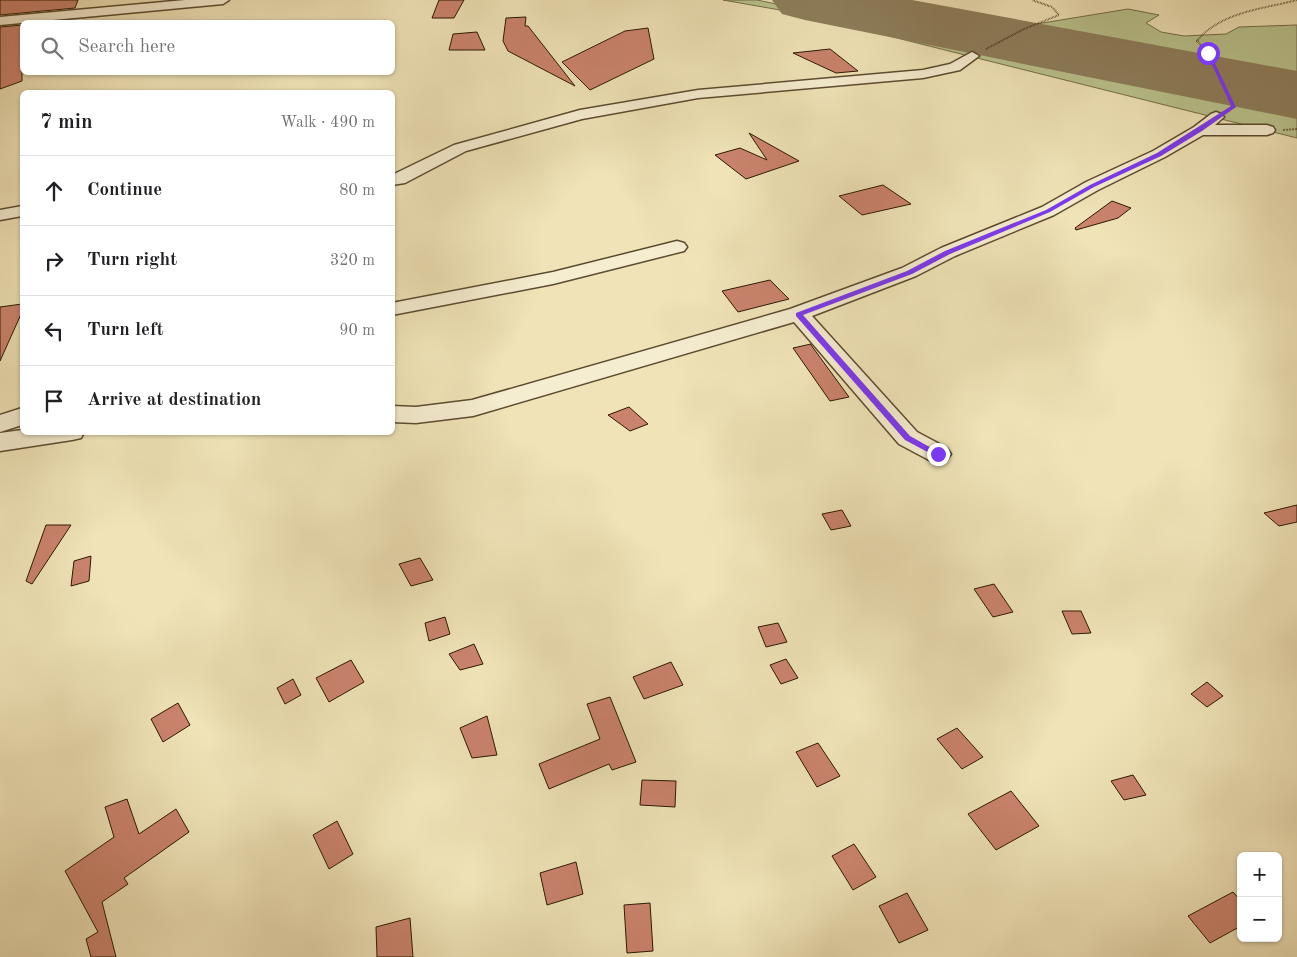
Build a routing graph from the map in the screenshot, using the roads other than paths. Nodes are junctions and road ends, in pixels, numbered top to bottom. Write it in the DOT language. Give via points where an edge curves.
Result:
graph roads {
  1 [pos="223,0"];
  2 [pos="0,21"];
  3 [pos="972,56"];
  4 [pos="1267,130"];
  5 [pos="395,180"];
  6 [pos="20,211"];
  7 [pos="0,215"];
  8 [pos="677,247"];
  9 [pos="395,308"];
  10 [pos="798,314"];
  11 [pos="395,414"];
  12 [pos="20,417"];
  13 [pos="0,424"];
  14 [pos="50,435"];
  15 [pos="0,442"];
  16 [pos="938,454"];
  1 -- 2 [label="street"];
  3 -- 5 [label="street" via="956,67 922,74 698,94 580,115 460,148"];
  4 -- 10 [label="street" via="1208,124 1159,154 1048,211 948,252 910,272"];
  6 -- 7 [label="street"];
  8 -- 9 [label="street" via="553,278"];
  10 -- 11 [label="street" via="473,408 416,415"];
  10 -- 16 [label="street" via="908,438"];
  12 -- 13 [label="street"];
  14 -- 15 [label="street"];
}
